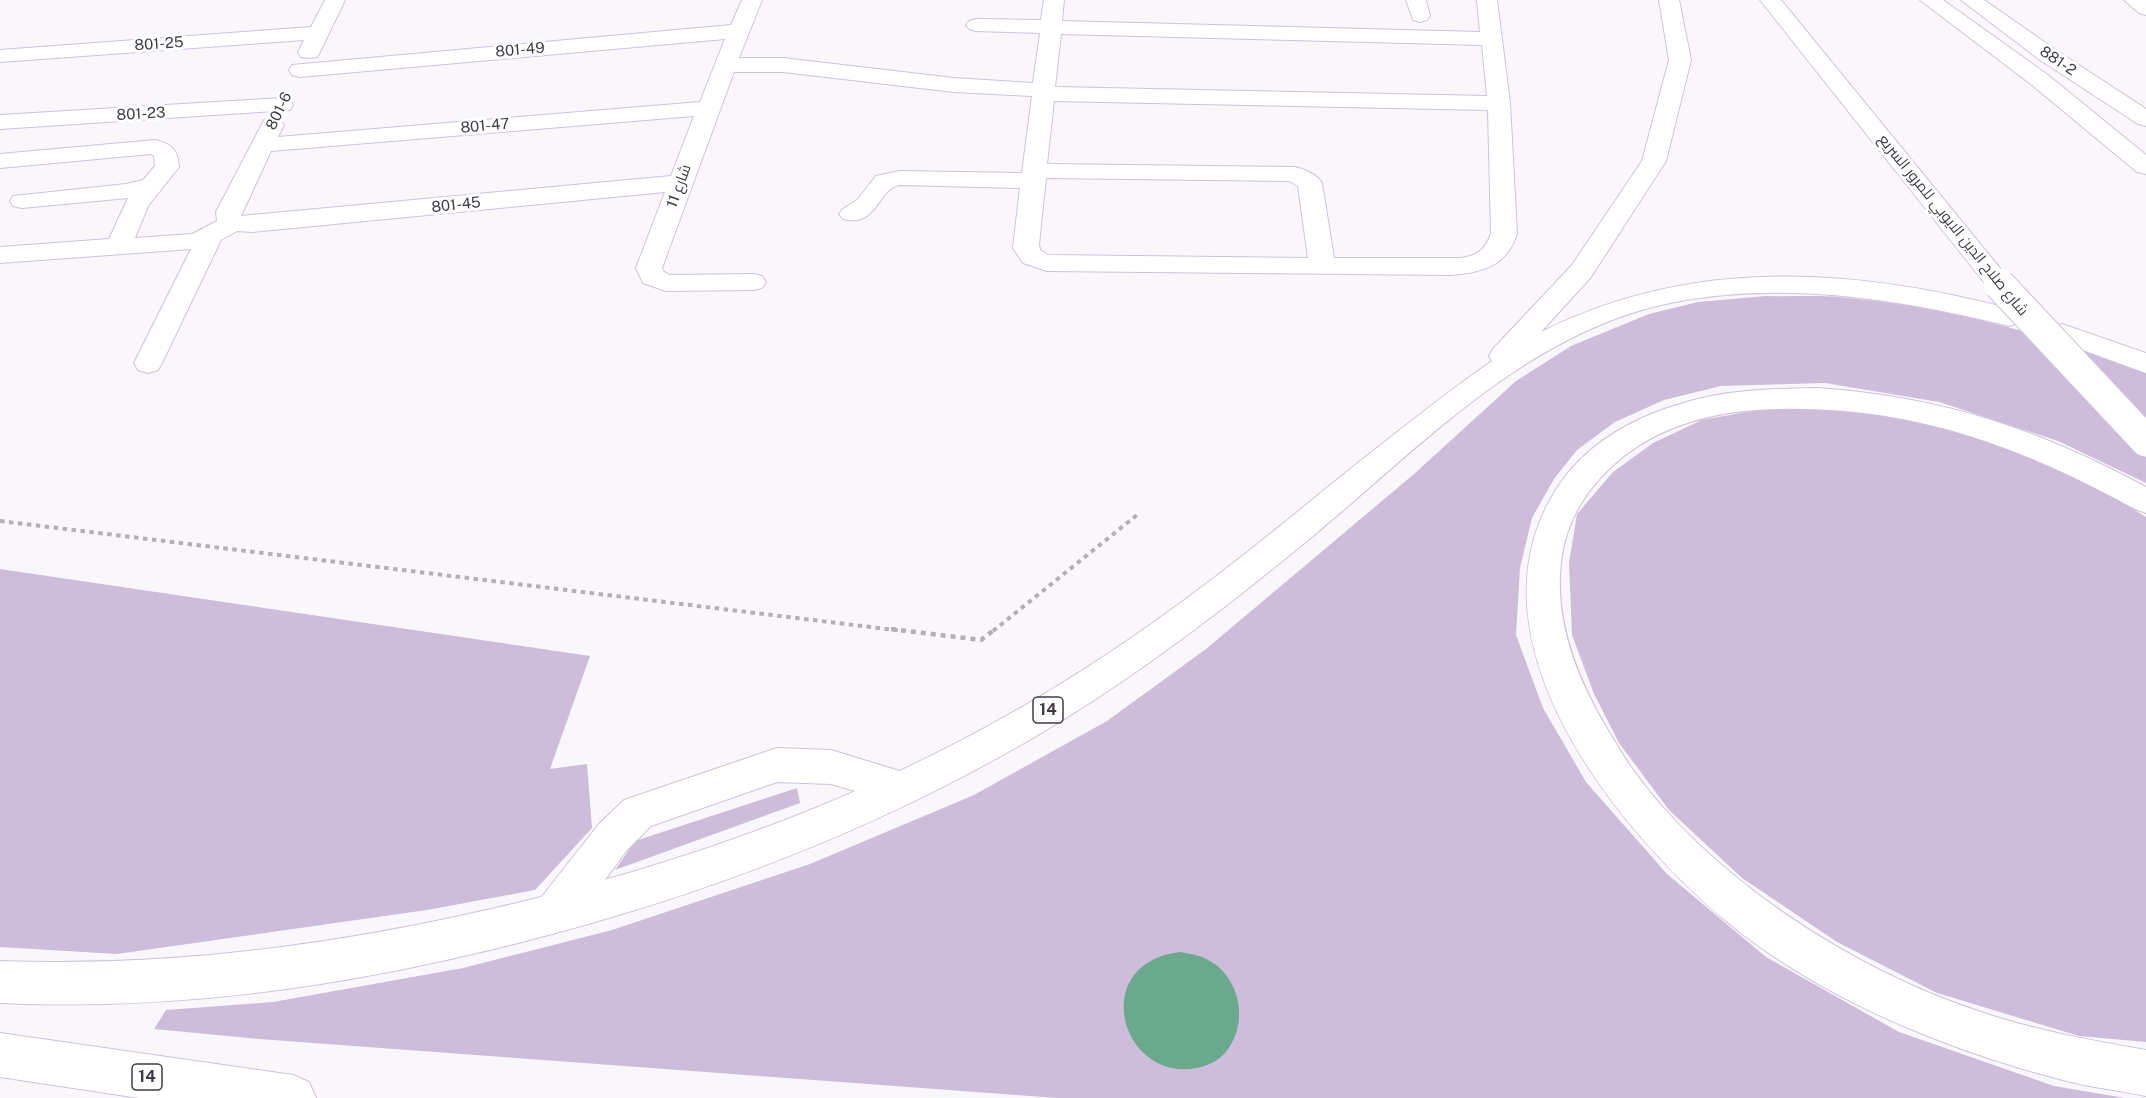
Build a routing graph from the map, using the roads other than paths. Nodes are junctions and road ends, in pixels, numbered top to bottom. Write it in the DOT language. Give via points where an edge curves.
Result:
graph roads {
  1 [pos="335,0"];
  2 [pos="752,0"];
  3 [pos="1054,0"];
  4 [pos="1487,0"];
  5 [pos="1669,0"];
  6 [pos="1770,0"];
  7 [pos="1930,0"];
  8 [pos="1971,0"];
  9 [pos="2134,0"];
  10 [pos="2146,9"];
  11 [pos="976,25"];
  12 [pos="1050,27"];
  13 [pos="739,31"];
  14 [pos="319,33"];
  15 [pos="1491,39"];
  16 [pos="0,56"];
  17 [pos="725,64"];
  18 [pos="300,70"];
  19 [pos="2040,80"];
  20 [pos="1043,92"];
  21 [pos="1499,103"];
  22 [pos="282,105"];
  23 [pos="708,108"];
  24 [pos="2146,119"];
  25 [pos="0,122"];
  26 [pos="262,145"];
  27 [pos="2146,155"];
  28 [pos="0,161"];
  29 [pos="2146,167"];
  30 [pos="1034,176"];
  31 [pos="680,183"];
  32 [pos="152,185"];
  33 [pos="22,201"];
  34 [pos="852,214"];
  35 [pos="221,230"];
  36 [pos="119,246"];
  37 [pos="0,255"];
  38 [pos="1322,266"];
  39 [pos="753,282"];
  40 [pos="2009,317"];
  41 [pos="2062,333"];
  42 [pos="148,363"];
  43 [pos="2146,363"];
  44 [pos="1478,383"];
  45 [pos="2146,441"];
  46 [pos="2146,501"];
  47 [pos="902,788"];
  48 [pos="555,913"];
  49 [pos="0,982"];
  50 [pos="0,1055"];
  51 [pos="2146,1073"];
  52 [pos="293,1098"];
  1 -- 14 [label="main road, 801-6"];
  2 -- 13 [label="main road, شارع 11"];
  3 -- 12 [label="main road"];
  4 -- 15 [label="main road"];
  5 -- 44 [label="main road" via="1680,60 1654,161 1582,271"];
  6 -- 45 [label="main road, شارع صلاح الدين الايوبي للمرور السريع, bridge" via="1999,284"];
  7 -- 19 [label="main road"];
  8 -- 24 [label="main road, 881-2"];
  9 -- 10 [label="main road"];
  11 -- 12 [label="main road"];
  12 -- 15 [label="main road"];
  12 -- 20 [label="main road"];
  13 -- 17 [label="main road, شارع 11"];
  13 -- 18 [label="main road, 801-49"];
  14 -- 16 [label="main road, 801-25"];
  14 -- 18 [label="main road, 801-6"];
  15 -- 21 [label="main road"];
  17 -- 20 [label="main road" via="783,65"];
  17 -- 23 [label="main road, شارع 11"];
  18 -- 22 [label="main road, 801-6"];
  19 -- 27 [label="main road"];
  19 -- 29 [label="main road"];
  20 -- 21 [label="main road"];
  20 -- 30 [label="main road"];
  21 -- 38 [label="main road" via="1504,233 1503,245 1494,255 1461,267"];
  22 -- 25 [label="main road, 801-23"];
  22 -- 26 [label="main road, 801-6"];
  23 -- 26 [label="main road, 801-47"];
  23 -- 31 [label="main road, شارع 11"];
  26 -- 35 [label="main road, 801-6"];
  28 -- 32 [label="main road" via="155,147 166,153 167,167"];
  30 -- 34 [label="main road" via="899,178 885,181 866,205"];
  30 -- 38 [label="main road" via="1294,174 1310,183"];
  30 -- 38 [label="main road" via="1026,250 1037,261"];
  31 -- 35 [label="main road, 801-45"];
  31 -- 39 [label="main road, شارع 11" via="649,268 652,277 666,283"];
  32 -- 33 [label="main road"];
  32 -- 36 [label="main road" via="136,204"];
  35 -- 36 [label="main road, 801-45" via="188,242"];
  35 -- 42 [label="main road, 801-6"];
  36 -- 37 [label="main road, 801-45"];
  40 -- 44 [label="main road, 14" via="1848,288 1762,285 1700,290 1642,301 1589,319"];
  41 -- 43 [label="main road"];
  44 -- 47 [label="main road, 14" via="1148,647 1016,729"];
  46 -- 51 [label="main road" via="2066,461 1985,428 1937,414 1845,398 1802,396 1726,402 1645,428 1602,457 1569,495 1548,542 1544,564 1545,614 1569,697 1599,752 1629,794 1706,876 1769,928 1811,955 1900,1001 2003,1041 2059,1057"];
  47 -- 48 [label="main road, 14" via="775,844 691,874"];
  47 -- 48 [label="main road" via="831,767 777,765 638,813 613,837"];
  48 -- 49 [label="main road, 14" via="423,945 235,977 58,985"];
  50 -- 52 [label="main road, 14"];
}
